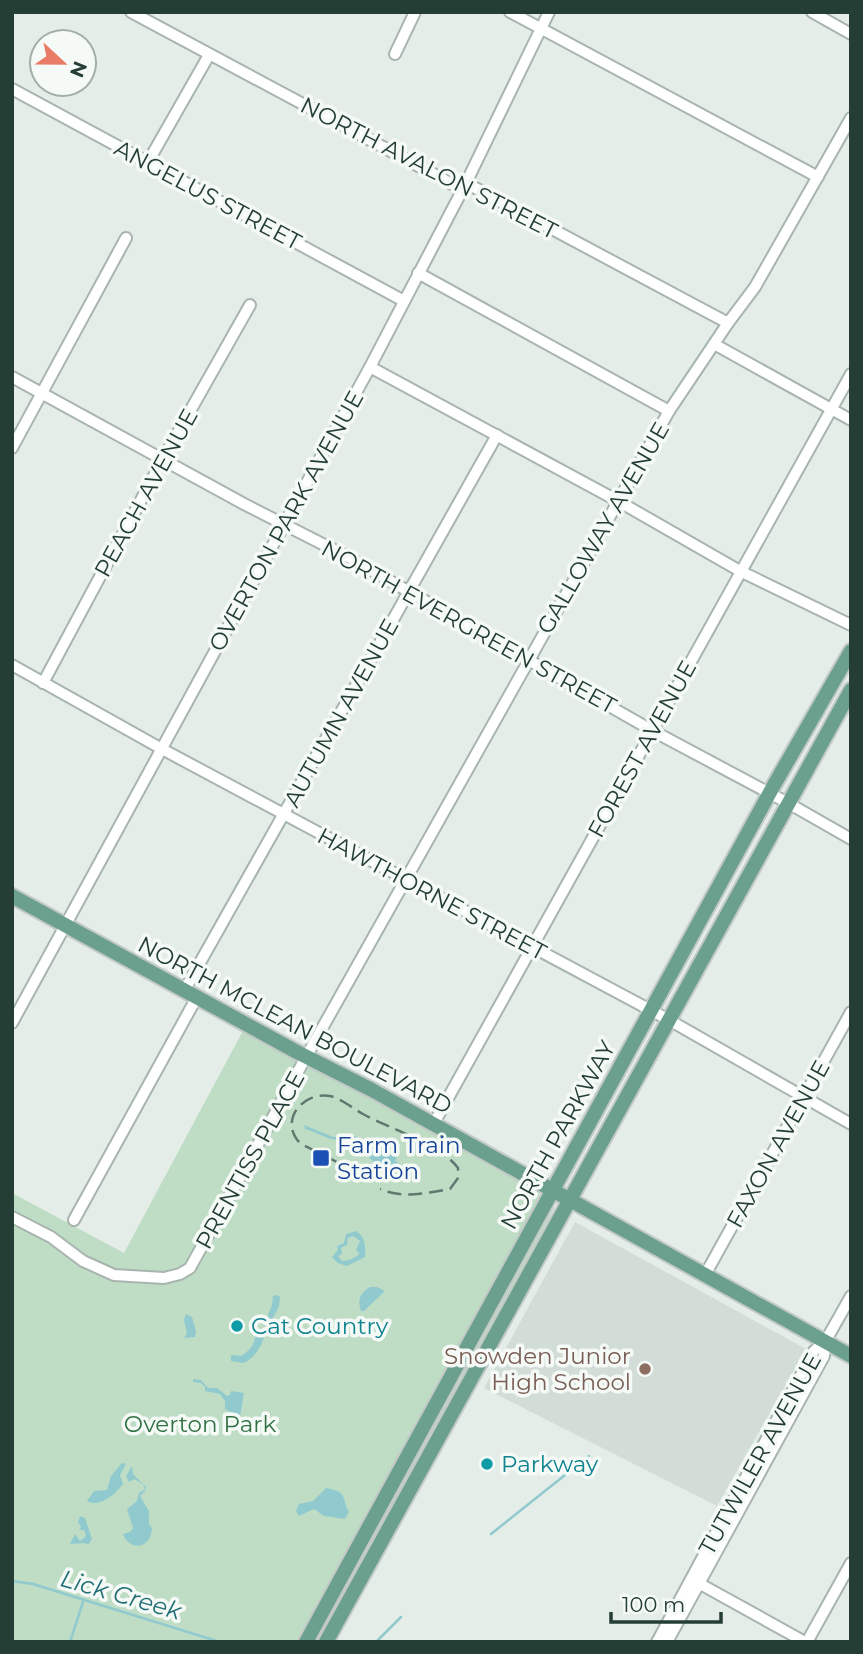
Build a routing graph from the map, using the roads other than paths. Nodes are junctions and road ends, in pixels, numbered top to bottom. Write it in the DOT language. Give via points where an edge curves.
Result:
graph roads {
  1 [pos="131,12"];
  2 [pos="415,12"];
  3 [pos="510,12"];
  4 [pos="549,12"];
  5 [pos="813,12"];
  6 [pos="541,28"];
  7 [pos="851,34"];
  8 [pos="395,54"];
  9 [pos="209,55"];
  10 [pos="12,89"];
  11 [pos="851,118"];
  12 [pos="148,162"];
  13 [pos="818,177"];
  14 [pos="466,183"];
  15 [pos="126,238"];
  16 [pos="418,273"];
  17 [pos="404,301"];
  18 [pos="250,305"];
  19 [pos="727,323"];
  20 [pos="714,344"];
  21 [pos="370,367"];
  22 [pos="851,374"];
  23 [pos="12,377"];
  24 [pos="41,393"];
  25 [pos="831,410"];
  26 [pos="669,411"];
  27 [pos="851,420"];
  28 [pos="497,435"];
  29 [pos="12,448"];
  30 [pos="163,460"];
  31 [pos="618,501"];
  32 [pos="285,524"];
  33 [pos="740,571"];
  34 [pos="408,592"];
  35 [pos="851,625"];
  36 [pos="851,651"];
  37 [pos="529,659"];
  38 [pos="12,666"];
  39 [pos="43,683"];
  40 [pos="851,690"];
  41 [pos="653,731"];
  42 [pos="162,749"];
  43 [pos="770,793"];
  44 [pos="788,803"];
  45 [pos="285,814"];
  46 [pos="851,839"];
  47 [pos="407,878"];
  48 [pos="12,896"];
  49 [pos="66,926"];
  50 [pos="531,947"];
  51 [pos="190,994"];
  52 [pos="652,1012"];
  53 [pos="851,1012"];
  54 [pos="669,1020"];
  55 [pos="12,1023"];
  56 [pos="306,1057"];
  57 [pos="804,1099"];
  58 [pos="851,1124"];
  59 [pos="433,1125"];
  60 [pos="553,1191"];
  61 [pos="570,1199"];
  62 [pos="12,1217"];
  63 [pos="74,1220"];
  64 [pos="705,1275"];
  65 [pos="851,1296"];
  66 [pos="825,1342"];
  67 [pos="851,1356"];
  68 [pos="851,1563"];
  69 [pos="695,1581"];
  70 [pos="662,1641"];
  71 [pos="306,1642"];
  72 [pos="326,1642"];
  73 [pos="806,1642"];
  1 -- 9 [label="street, NORTH AVALON STREET"];
  2 -- 8 [label="street"];
  3 -- 6 [label="street"];
  4 -- 6 [label="street, OVERTON PARK AVENUE"];
  5 -- 7 [label="street"];
  6 -- 13 [label="street"];
  6 -- 14 [label="street, OVERTON PARK AVENUE"];
  9 -- 12 [label="street"];
  9 -- 14 [label="street, NORTH AVALON STREET" via="452,184"];
  10 -- 12 [label="street, ANGELUS STREET"];
  11 -- 13 [label="street, GALLOWAY AVENUE"];
  12 -- 17 [label="street, ANGELUS STREET"];
  13 -- 19 [label="street, GALLOWAY AVENUE" via="755,287"];
  14 -- 16 [label="street, OVERTON PARK AVENUE"];
  14 -- 19 [label="street, NORTH AVALON STREET"];
  15 -- 24 [label="street"];
  16 -- 17 [label="street, OVERTON PARK AVENUE"];
  16 -- 26 [label="street"];
  17 -- 21 [label="street, OVERTON PARK AVENUE"];
  18 -- 30 [label="street, PEACH AVENUE"];
  19 -- 20 [label="street, GALLOWAY AVENUE"];
  20 -- 25 [label="street"];
  20 -- 26 [label="street, GALLOWAY AVENUE"];
  21 -- 28 [label="street"];
  21 -- 32 [label="street, OVERTON PARK AVENUE"];
  22 -- 25 [label="street, FOREST AVENUE"];
  23 -- 24 [label="street, NORTH EVERGREEN STREET"];
  24 -- 29 [label="street"];
  24 -- 30 [label="street, NORTH EVERGREEN STREET"];
  25 -- 27 [label="street"];
  25 -- 33 [label="street, FOREST AVENUE"];
  26 -- 31 [label="street, GALLOWAY AVENUE"];
  28 -- 31 [label="street"];
  28 -- 34 [label="street, AUTUMN AVENUE"];
  30 -- 32 [label="street, NORTH EVERGREEN STREET"];
  30 -- 39 [label="street, PEACH AVENUE"];
  31 -- 33 [label="street"];
  31 -- 37 [label="street, GALLOWAY AVENUE"];
  32 -- 34 [label="street, NORTH EVERGREEN STREET"];
  32 -- 42 [label="street, OVERTON PARK AVENUE"];
  33 -- 35 [label="street"];
  33 -- 41 [label="street, FOREST AVENUE"];
  34 -- 37 [label="street, NORTH EVERGREEN STREET"];
  34 -- 45 [label="street, AUTUMN AVENUE"];
  36 -- 43 [label="main road, NORTH PARKWAY"];
  37 -- 41 [label="street, NORTH EVERGREEN STREET"];
  37 -- 47 [label="street, GALLOWAY AVENUE"];
  38 -- 39 [label="street, HAWTHORNE STREET"];
  39 -- 42 [label="street, HAWTHORNE STREET"];
  40 -- 44 [label="main road, NORTH PARKWAY"];
  41 -- 43 [label="street, NORTH EVERGREEN STREET"];
  41 -- 50 [label="street, FOREST AVENUE"];
  42 -- 45 [label="street, HAWTHORNE STREET"];
  42 -- 49 [label="street, OVERTON PARK AVENUE"];
  43 -- 44 [label="street, NORTH EVERGREEN STREET"];
  43 -- 52 [label="main road, NORTH PARKWAY"];
  44 -- 46 [label="street, NORTH EVERGREEN STREET"];
  44 -- 54 [label="main road, NORTH PARKWAY"];
  45 -- 47 [label="street, HAWTHORNE STREET"];
  45 -- 51 [label="street, AUTUMN AVENUE"];
  47 -- 50 [label="street, HAWTHORNE STREET"];
  47 -- 56 [label="street, GALLOWAY AVENUE"];
  48 -- 49 [label="main road, NORTH MCLEAN BOULEVARD"];
  49 -- 51 [label="main road, NORTH MCLEAN BOULEVARD"];
  49 -- 55 [label="street, OVERTON PARK AVENUE"];
  50 -- 52 [label="street, HAWTHORNE STREET"];
  50 -- 59 [label="street, FOREST AVENUE"];
  51 -- 56 [label="main road, NORTH MCLEAN BOULEVARD"];
  51 -- 63 [label="street, AUTUMN AVENUE"];
  52 -- 54 [label="street, HAWTHORNE STREET"];
  52 -- 60 [label="main road, NORTH PARKWAY"];
  53 -- 57 [label="street, FAXON AVENUE"];
  54 -- 57 [label="street, HAWTHORNE STREET"];
  54 -- 61 [label="main road, NORTH PARKWAY"];
  56 -- 59 [label="main road, NORTH MCLEAN BOULEVARD"];
  56 -- 62 [label="street, PRENTISS PLACE" via="185,1272 164,1278 114,1275"];
  57 -- 58 [label="street, HAWTHORNE STREET"];
  57 -- 64 [label="street, FAXON AVENUE"];
  59 -- 60 [label="main road, NORTH MCLEAN BOULEVARD"];
  60 -- 61 [label="main road, NORTH MCLEAN BOULEVARD"];
  60 -- 71 [label="main road, NORTH PARKWAY"];
  61 -- 64 [label="main road, NORTH MCLEAN BOULEVARD"];
  61 -- 72 [label="main road, NORTH PARKWAY"];
  64 -- 66 [label="main road, NORTH MCLEAN BOULEVARD"];
  65 -- 66 [label="street, TUTWILER AVENUE"];
  66 -- 67 [label="main road, NORTH MCLEAN BOULEVARD"];
  66 -- 69 [label="street, TUTWILER AVENUE" via="814,1351"];
  68 -- 73 [label="street"];
  69 -- 70 [label="street, TUTWILER AVENUE"];
  69 -- 73 [label="street"];
}
